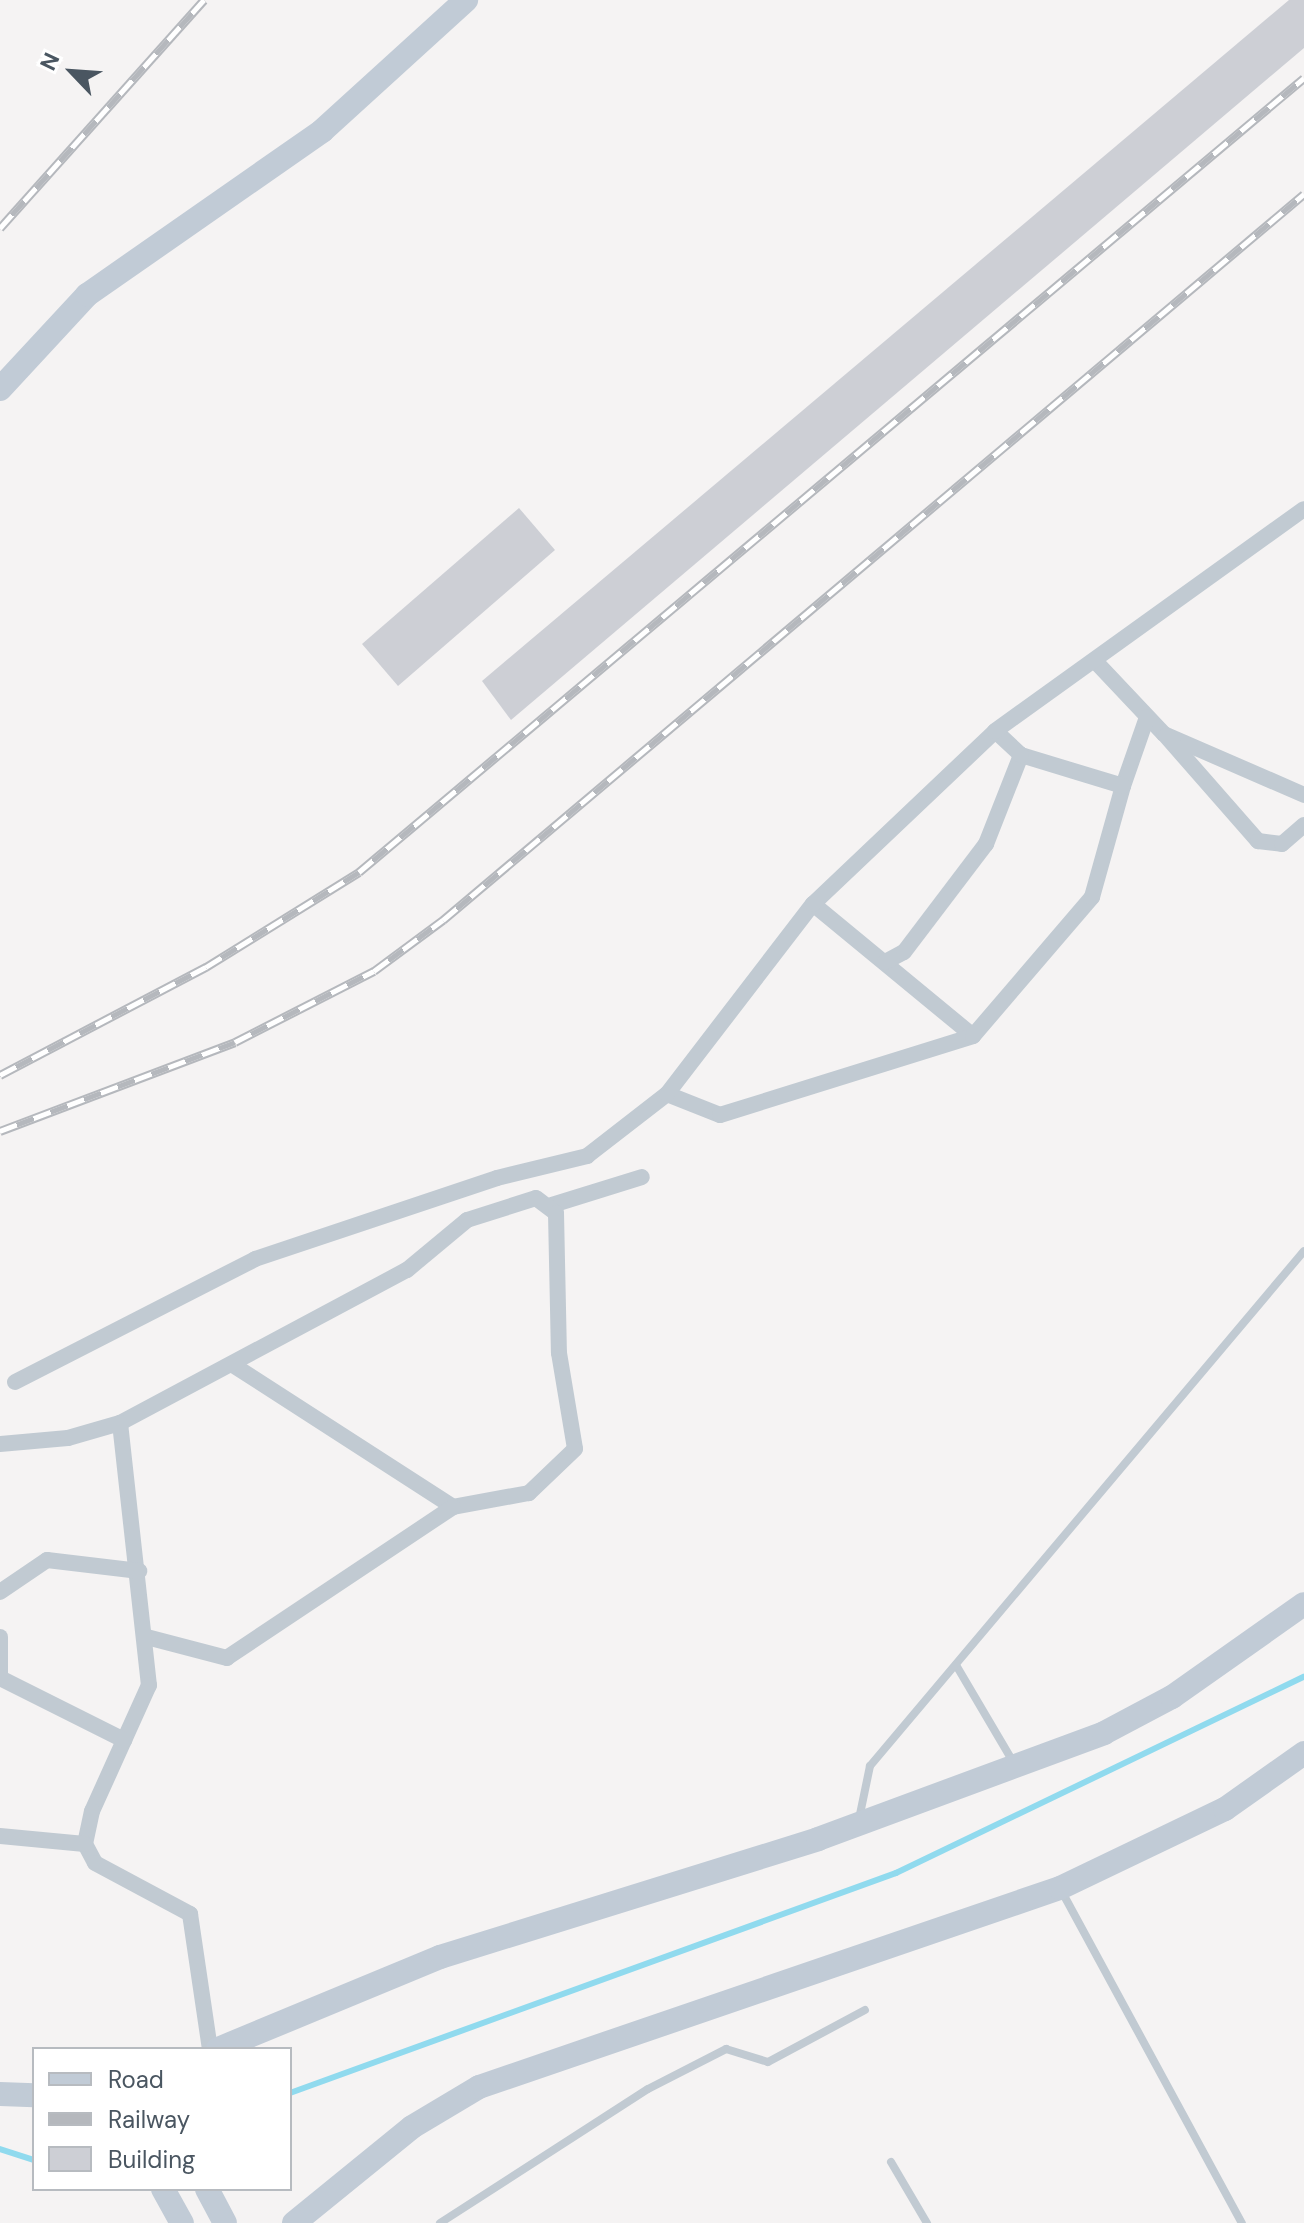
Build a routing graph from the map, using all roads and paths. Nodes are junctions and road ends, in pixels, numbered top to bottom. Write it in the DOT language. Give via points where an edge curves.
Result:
graph roads {
  1 [pos="466,0"];
  2 [pos="0,389"];
  3 [pos="1304,509"];
  4 [pos="1095,661"];
  5 [pos="1147,717"];
  6 [pos="995,731"];
  7 [pos="1164,734"];
  8 [pos="1021,755"];
  9 [pos="1123,786"];
  10 [pos="1304,795"];
  11 [pos="1304,825"];
  12 [pos="813,904"];
  13 [pos="885,962"];
  14 [pos="973,1036"];
  15 [pos="667,1094"];
  16 [pos="642,1177"];
  17 [pos="552,1205"];
  18 [pos="1304,1251"];
  19 [pos="233,1365"];
  20 [pos="15,1382"];
  21 [pos="120,1423"];
  22 [pos="0,1444"];
  23 [pos="453,1507"];
  24 [pos="139,1571"];
  25 [pos="0,1592"];
  26 [pos="1304,1604"];
  27 [pos="0,1637"];
  28 [pos="147,1637"];
  29 [pos="956,1665"];
  30 [pos="0,1677"];
  31 [pos="124,1740"];
  32 [pos="1304,1753"];
  33 [pos="1015,1765"];
  34 [pos="859,1823"];
  35 [pos="0,1836"];
  36 [pos="85,1844"];
  37 [pos="1060,1888"];
  38 [pos="865,2010"];
  39 [pos="210,2047"];
  40 [pos="223,2047"];
  41 [pos="0,2094"];
  42 [pos="32,2095"];
  43 [pos="891,2162"];
  44 [pos="164,2191"];
  45 [pos="209,2194"];
  46 [pos="181,2220"];
  47 [pos="225,2223"];
  48 [pos="294,2223"];
  49 [pos="440,2223"];
  50 [pos="926,2223"];
  51 [pos="1242,2223"];
  1 -- 2 [label="street" via="322,131 87,295"];
  3 -- 4 [label="street"];
  4 -- 5 [label="street"];
  4 -- 6 [label="street"];
  5 -- 7 [label="street"];
  5 -- 9 [label="street"];
  6 -- 8 [label="street"];
  6 -- 12 [label="street"];
  7 -- 10 [label="street"];
  7 -- 11 [label="street" via="1258,841 1282,844"];
  8 -- 9 [label="street"];
  8 -- 13 [label="street" via="971,867 904,952"];
  9 -- 14 [label="street" via="1092,897"];
  12 -- 13 [label="street"];
  12 -- 15 [label="street"];
  13 -- 14 [label="street"];
  14 -- 15 [label="street" via="720,1115"];
  15 -- 20 [label="street" via="587,1156 255,1259"];
  16 -- 17 [label="street"];
  17 -- 19 [label="street" via="536,1198 467,1220 407,1270"];
  17 -- 23 [label="street" via="561,1251 559,1353 578,1443 529,1493"];
  18 -- 29 [label="lane"];
  19 -- 21 [label="street"];
  19 -- 23 [label="street"];
  21 -- 22 [label="street" via="68,1438"];
  21 -- 24 [label="street"];
  23 -- 28 [label="street" via="227,1658"];
  24 -- 25 [label="street" via="47,1560"];
  24 -- 28 [label="street"];
  26 -- 33 [label="street" via="1172,1697"];
  27 -- 30 [label="street"];
  28 -- 31 [label="street" via="149,1685"];
  29 -- 33 [label="lane"];
  29 -- 34 [label="lane" via="870,1766"];
  30 -- 31 [label="street"];
  31 -- 36 [label="street"];
  32 -- 37 [label="street" via="1225,1809"];
  33 -- 34 [label="street"];
  34 -- 40 [label="street" via="440,1957"];
  35 -- 36 [label="street"];
  36 -- 39 [label="street" via="95,1863 190,1914"];
  37 -- 48 [label="street" via="479,2087 412,2127"];
  37 -- 51 [label="lane"];
  38 -- 49 [label="lane" via="768,2062 726,2049 648,2089"];
  41 -- 42 [label="street"];
  43 -- 50 [label="lane"];
  44 -- 46 [label="street"];
  45 -- 47 [label="street"];
}
